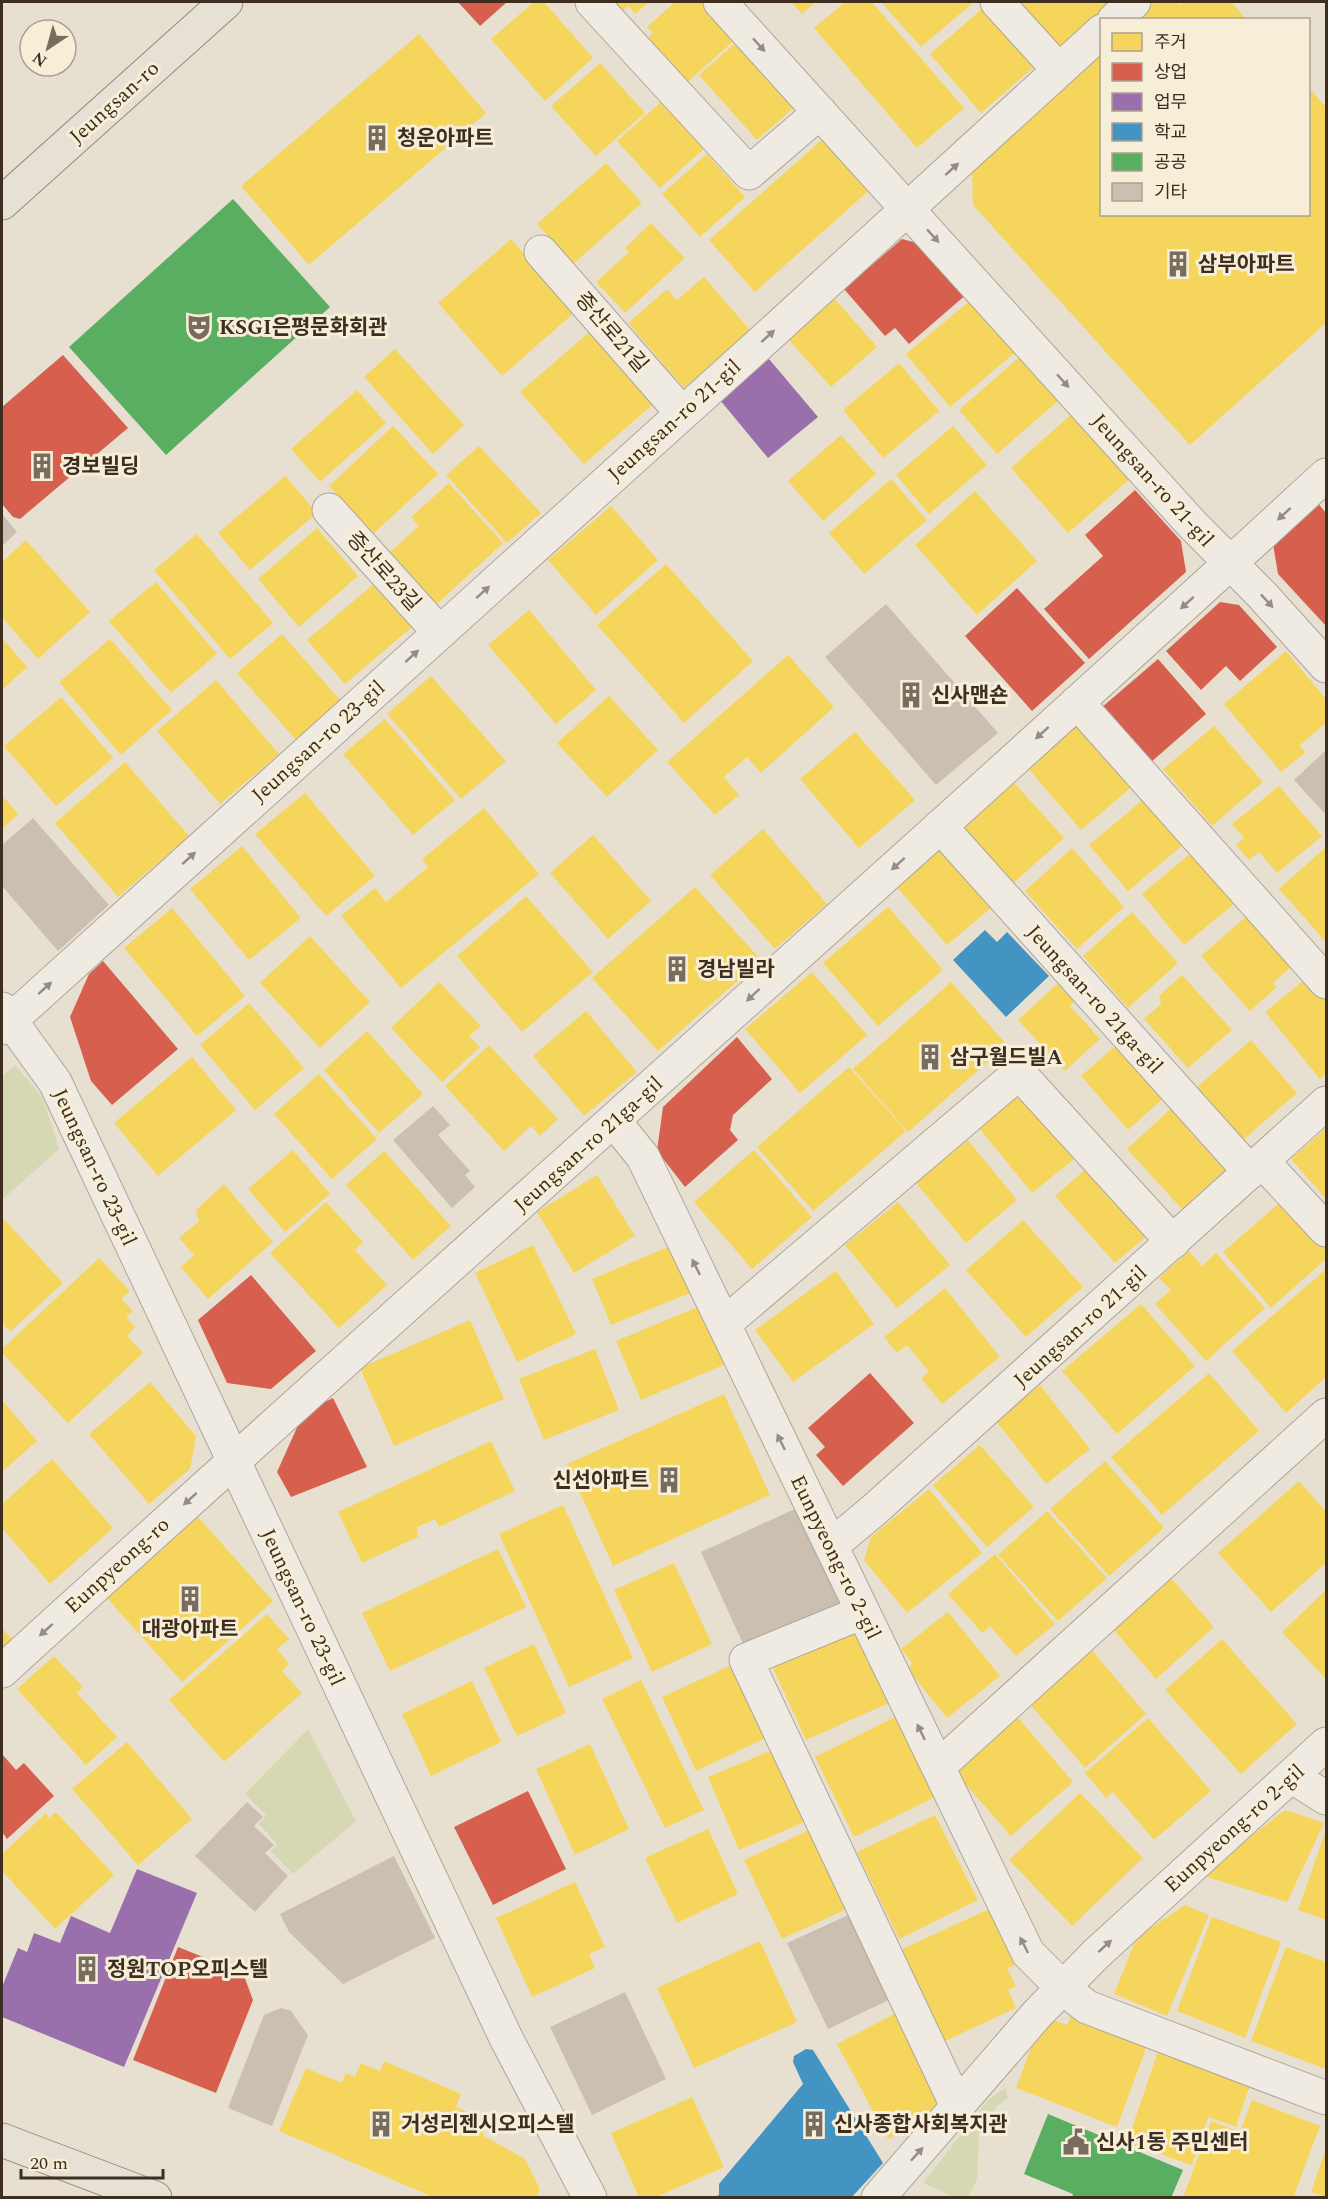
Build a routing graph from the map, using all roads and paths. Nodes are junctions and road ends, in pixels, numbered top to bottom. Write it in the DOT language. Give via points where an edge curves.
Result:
graph roads {
  1 [pos="226,2"];
  2 [pos="592,2"];
  3 [pos="720,2"];
  4 [pos="997,2"];
  5 [pos="1134,2"];
  6 [pos="1116,18"];
  7 [pos="1100,32"];
  8 [pos="1059,70"];
  9 [pos="820,112"];
  10 [pos="2,203"];
  11 [pos="908,208"];
  12 [pos="541,252"];
  13 [pos="682,412"];
  14 [pos="1326,475"];
  15 [pos="329,510"];
  16 [pos="1230,564"];
  17 [pos="439,632"];
  18 [pos="1326,666"];
  19 [pos="1077,702"];
  20 [pos="940,826"];
  21 [pos="1326,982"];
  22 [pos="4,1019"];
  23 [pos="1326,1103"];
  24 [pos="614,1121"];
  25 [pos="1256,1166"];
  26 [pos="1326,1230"];
  27 [pos="1173,1242"];
  28 [pos="724,1324"];
  29 [pos="1326,1415"];
  30 [pos="233,1460"];
  31 [pos="831,1546"];
  32 [pos="863,1611"];
  33 [pos="2,1671"];
  34 [pos="1326,1744"];
  35 [pos="938,1767"];
  36 [pos="1291,1776"];
  37 [pos="1326,1798"];
  38 [pos="1063,1988"];
  39 [pos="1326,2097"];
  40 [pos="958,2108"];
  41 [pos="2,2140"];
  42 [pos="154,2198"];
  43 [pos="590,2198"];
  44 [pos="878,2198"];
  1 -- 10 [label="main road, Jeungsan-ro"];
  2 -- 9 [label="street" via="749,172"];
  3 -- 9 [label="street, Jeungsan-ro 21-gil, one-way"];
  4 -- 8 [label="street"];
  5 -- 6 [label="street"];
  7 -- 8 [label="street, Jeungsan-ro 21-gil"];
  11 -- 8 [label="street, Jeungsan-ro 21-gil, one-way"];
  9 -- 11 [label="street, Jeungsan-ro 21-gil"];
  13 -- 11 [label="street, Jeungsan-ro 21-gil, one-way"];
  11 -- 16 [label="street, Jeungsan-ro 21-gil, one-way"];
  12 -- 13 [label="street, 증산로21길"];
  17 -- 13 [label="street, Jeungsan-ro 21-gil, one-way"];
  14 -- 16 [label="street, Jeungsan-ro 21-gil, one-way"];
  15 -- 17 [label="street, 증산로23길"];
  16 -- 18 [label="street, Jeungsan-ro 21-gil, one-way"];
  16 -- 19 [label="street, Jeungsan-ro 21ga-gil, one-way"];
  22 -- 17 [label="street, Jeungsan-ro 23-gil, one-way"];
  19 -- 20 [label="street, Jeungsan-ro 21ga-gil, one-way"];
  19 -- 21 [label="street"];
  20 -- 24 [label="street, Jeungsan-ro 21ga-gil, one-way"];
  20 -- 25 [label="street, Jeungsan-ro 21ga-gil"];
  22 -- 30 [label="street, Jeungsan-ro 23-gil" via="55,1082"];
  23 -- 25 [label="street, Jeungsan-ro 21-gil"];
  28 -- 24 [label="street, Eunpyeong-ro 2-gil, one-way" via="643,1157"];
  24 -- 30 [label="street, Jeungsan-ro 21ga-gil"];
  25 -- 26 [label="street, Jeungsan-ro 21ga-gil"];
  25 -- 27 [label="street, Jeungsan-ro 21-gil"];
  27 -- 28 [label="street" via="1019,1073"];
  27 -- 31 [label="street, Jeungsan-ro 21-gil"];
  31 -- 28 [label="street, Eunpyeong-ro 2-gil, one-way"];
  29 -- 35 [label="street"];
  30 -- 33 [label="street, Eunpyeong-ro, one-way"];
  30 -- 43 [label="street, Jeungsan-ro 23-gil" via="506,2038"];
  31 -- 32 [label="street, Eunpyeong-ro 2-gil"];
  35 -- 32 [label="street, Eunpyeong-ro 2-gil, one-way"];
  32 -- 40 [label="street" via="746,1660"];
  34 -- 36 [label="street, Eunpyeong-ro 2-gil"];
  38 -- 35 [label="street, Eunpyeong-ro 2-gil, one-way" via="1028,1953"];
  36 -- 37 [label="street"];
  38 -- 36 [label="street, Eunpyeong-ro 2-gil, one-way"];
  38 -- 39 [label="street, Eunpyeong-ro 2-gil" via="1087,2007"];
  38 -- 40 [label="street, Eunpyeong-ro 2-gil"];
  44 -- 40 [label="street, Eunpyeong-ro 2-gil, one-way"];
  41 -- 42 [label="main road"];
}
